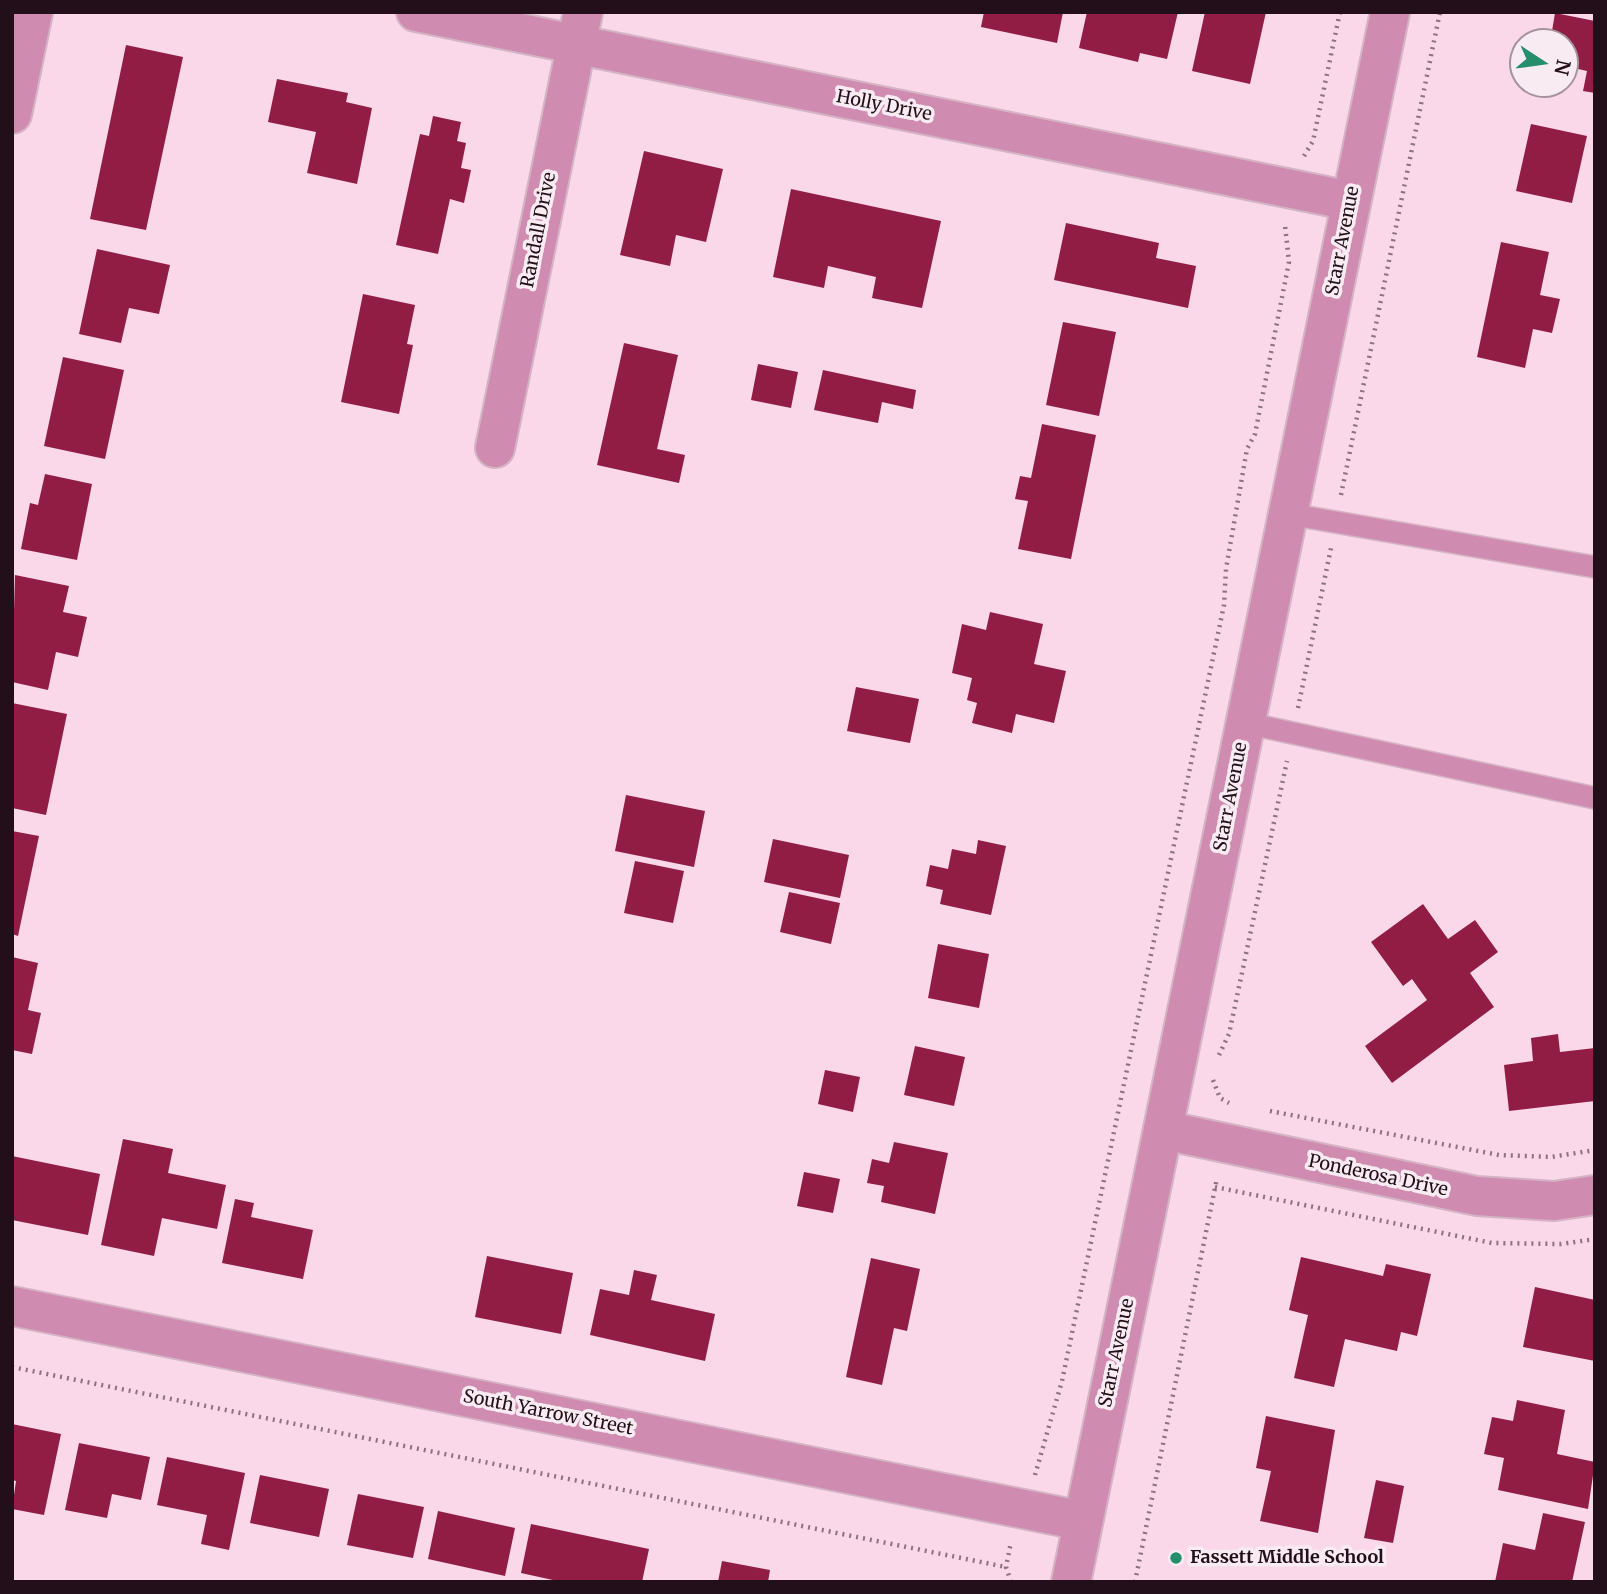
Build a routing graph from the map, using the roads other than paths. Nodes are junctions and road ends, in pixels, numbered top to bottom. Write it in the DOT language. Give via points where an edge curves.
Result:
graph roads {
  1 [pos="33,12"];
  2 [pos="416,12"];
  3 [pos="1390,12"];
  4 [pos="580,28"];
  5 [pos="12,114"];
  6 [pos="1351,201"];
  7 [pos="495,448"];
  8 [pos="1289,514"];
  9 [pos="1595,567"];
  10 [pos="1246,723"];
  11 [pos="1595,798"];
  12 [pos="1163,1130"];
  13 [pos="1595,1195"];
  14 [pos="12,1306"];
  15 [pos="1083,1521"];
  16 [pos="1071,1582"];
  1 -- 5 [label="street"];
  2 -- 4 [label="street, Holly Drive"];
  3 -- 6 [label="street, Starr Avenue"];
  4 -- 6 [label="street, Holly Drive"];
  4 -- 7 [label="street, Randall Drive"];
  6 -- 8 [label="street, Starr Avenue"];
  8 -- 9 [label="lane"];
  8 -- 10 [label="street, Starr Avenue"];
  10 -- 11 [label="lane"];
  10 -- 12 [label="street, Starr Avenue"];
  12 -- 13 [label="street, Ponderosa Drive" via="1493,1199 1554,1201"];
  12 -- 15 [label="street, Starr Avenue"];
  14 -- 15 [label="street, South Yarrow Street"];
  15 -- 16 [label="street, Starr Avenue"];
}
